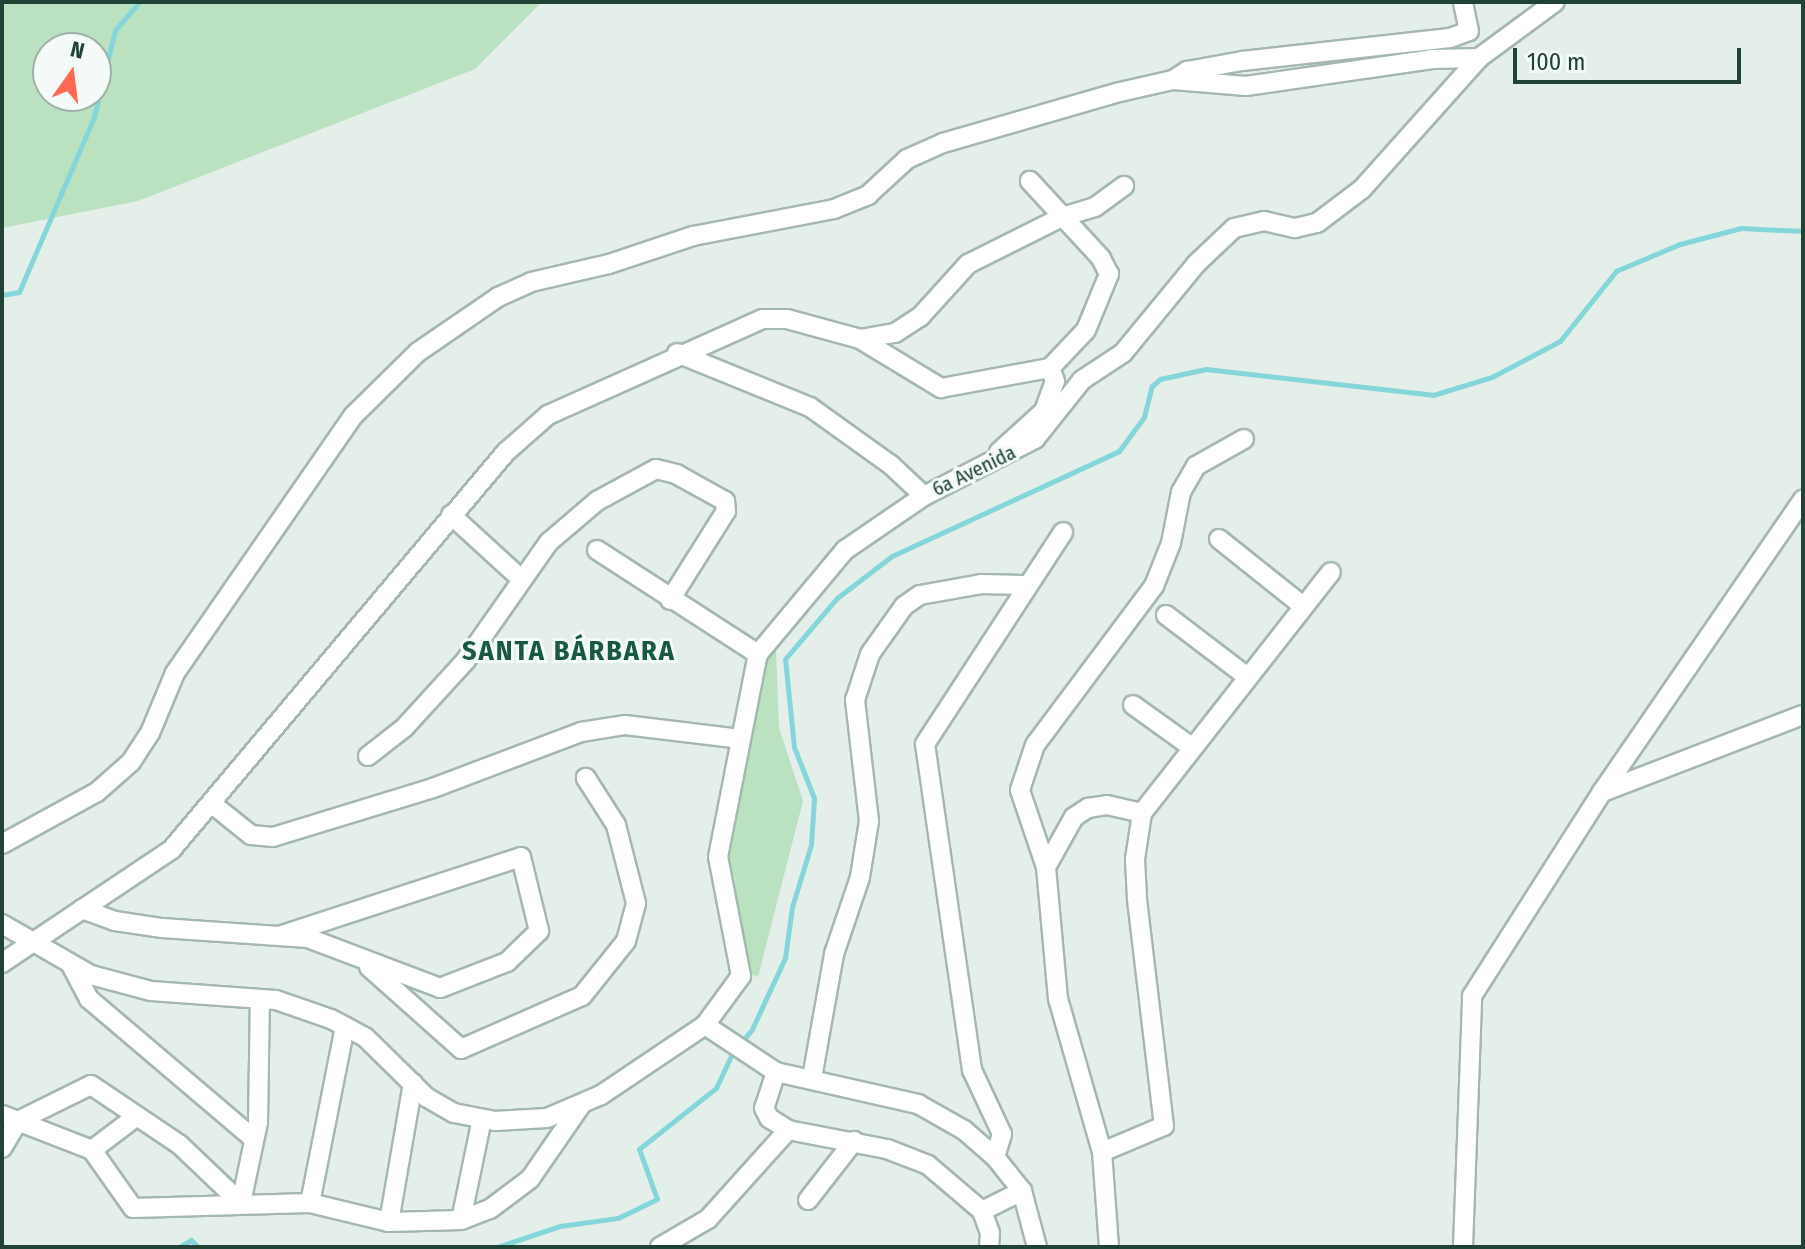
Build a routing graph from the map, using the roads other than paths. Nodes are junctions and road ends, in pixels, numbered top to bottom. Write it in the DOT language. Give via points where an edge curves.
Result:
graph roads {
  1 [pos="1463,2"];
  2 [pos="1555,2"];
  3 [pos="1450,38"];
  4 [pos="1470,57"];
  5 [pos="1173,80"];
  6 [pos="1030,181"];
  7 [pos="1124,186"];
  8 [pos="1062,217"];
  9 [pos="860,339"];
  10 [pos="677,353"];
  11 [pos="1050,368"];
  12 [pos="1244,439"];
  13 [pos="982,467"];
  14 [pos="924,496"];
  15 [pos="1803,499"];
  16 [pos="451,515"];
  17 [pos="1063,532"];
  18 [pos="1219,539"];
  19 [pos="597,550"];
  20 [pos="1331,572"];
  21 [pos="521,579"];
  22 [pos="1024,585"];
  23 [pos="670,600"];
  24 [pos="1303,606"];
  25 [pos="1166,615"];
  26 [pos="758,654"];
  27 [pos="1246,676"];
  28 [pos="1133,705"];
  29 [pos="1803,715"];
  30 [pos="740,739"];
  31 [pos="1190,746"];
  32 [pos="368,756"];
  33 [pos="586,778"];
  34 [pos="1602,792"];
  35 [pos="211,803"];
  36 [pos="1142,813"];
  37 [pos="2,844"];
  38 [pos="1046,867"];
  39 [pos="82,909"];
  40 [pos="2,924"];
  41 [pos="280,936"];
  42 [pos="36,940"];
  43 [pos="358,957"];
  44 [pos="67,960"];
  45 [pos="2,963"];
  46 [pos="260,999"];
  47 [pos="345,1026"];
  48 [pos="710,1029"];
  49 [pos="776,1072"];
  50 [pos="812,1078"];
  51 [pos="413,1083"];
  52 [pos="582,1103"];
  53 [pos="137,1116"];
  54 [pos="10,1118"];
  55 [pos="482,1119"];
  56 [pos="788,1130"];
  57 [pos="254,1139"];
  58 [pos="854,1141"];
  59 [pos="2,1148"];
  60 [pos="92,1150"];
  61 [pos="1102,1152"];
  62 [pos="995,1157"];
  63 [pos="1022,1191"];
  64 [pos="808,1200"];
  65 [pos="241,1203"];
  66 [pos="310,1203"];
  67 [pos="982,1211"];
  68 [pos="461,1220"];
  69 [pos="389,1222"];
  70 [pos="660,1247"];
  71 [pos="989,1247"];
  72 [pos="1037,1247"];
  73 [pos="1109,1247"];
  74 [pos="1463,1247"];
  1 -- 3 [label="street" via="1469,31"];
  2 -- 4 [label="street, 6a Avenida"];
  3 -- 4 [label="street"];
  3 -- 5 [label="street" via="1242,61 1187,71"];
  4 -- 5 [label="street" via="1246,86"];
  4 -- 13 [label="street, 6a Avenida" via="1362,189 1317,223 1295,228 1264,221 1234,228 1196,264 1123,353 1082,380 1035,439"];
  5 -- 37 [label="street" via="943,143 907,159 868,195 834,209 693,236 609,264 571,270 531,282 455,322 389,377 353,416 175,673 150,733 131,762 97,792"];
  6 -- 8 [label="street"];
  7 -- 8 [label="street" via="1095,207"];
  8 -- 9 [label="street" via="968,264 920,317 895,333"];
  8 -- 11 [label="street" via="1101,258 1109,274 1086,330"];
  9 -- 10 [label="street" via="787,319 763,319"];
  9 -- 11 [label="street" via="941,388"];
  10 -- 14 [label="street" via="810,407 891,465"];
  10 -- 16 [label="street" via="548,415 506,452"];
  11 -- 13 [label="street" via="1055,381 1044,411"];
  12 -- 38 [label="street" via="1196,466 1181,492 1171,543 1154,586 1030,757 1020,790"];
  13 -- 14 [label="street, 6a Avenida"];
  14 -- 26 [label="street, 6a Avenida" via="845,550"];
  15 -- 34 [label="street"];
  16 -- 21 [label="street"];
  16 -- 35 [label="street"];
  17 -- 22 [label="street"];
  18 -- 24 [label="street"];
  19 -- 23 [label="street"];
  20 -- 24 [label="street"];
  21 -- 23 [label="street" via="571,522 621,486 656,469 725,501 726,511"];
  21 -- 32 [label="street" via="456,672 404,728"];
  22 -- 50 [label="street" via="981,584 920,595 904,606 870,654 855,700 869,821 860,877 834,954"];
  22 -- 62 [label="street" via="925,744 972,1070 1002,1134"];
  23 -- 26 [label="street"];
  24 -- 27 [label="street"];
  25 -- 27 [label="street"];
  26 -- 30 [label="street, 6a Avenida"];
  27 -- 31 [label="street"];
  28 -- 31 [label="street"];
  29 -- 34 [label="street"];
  30 -- 35 [label="street" via="625,725 581,732 433,788 273,837 251,835"];
  30 -- 48 [label="street, 6a Avenida" via="718,867 743,966"];
  31 -- 36 [label="street"];
  33 -- 43 [label="street" via="616,825 636,903 626,941 582,996 461,1049"];
  34 -- 74 [label="street" via="1472,996"];
  35 -- 39 [label="street" via="172,849"];
  36 -- 38 [label="street" via="1107,805 1088,808 1074,817"];
  36 -- 61 [label="street" via="1135,859 1137,898 1164,1126"];
  38 -- 61 [label="street" via="1058,999"];
  39 -- 41 [label="street" via="115,921 162,928"];
  39 -- 42 [label="street"];
  40 -- 42 [label="street"];
  41 -- 43 [label="street" via="326,943"];
  41 -- 43 [label="street" via="521,857 539,931 507,962 440,988"];
  42 -- 44 [label="street"];
  42 -- 45 [label="street"];
  44 -- 46 [label="street" via="91,975 151,991"];
  44 -- 57 [label="street" via="89,999"];
  46 -- 47 [label="street"];
  46 -- 57 [label="street" via="262,1058"];
  47 -- 51 [label="street" via="365,1037"];
  47 -- 66 [label="street"];
  48 -- 49 [label="street"];
  48 -- 52 [label="street"];
  49 -- 50 [label="street"];
  49 -- 56 [label="street" via="765,1115"];
  50 -- 62 [label="street" via="918,1104 964,1130"];
  51 -- 55 [label="street" via="454,1113"];
  51 -- 69 [label="street"];
  52 -- 55 [label="street" via="547,1118"];
  52 -- 68 [label="street" via="530,1179 490,1209"];
  53 -- 54 [label="street" via="91,1085"];
  53 -- 60 [label="street"];
  53 -- 65 [label="street" via="180,1145"];
  54 -- 59 [label="street"];
  54 -- 60 [label="street"];
  55 -- 68 [label="street"];
  56 -- 58 [label="street"];
  56 -- 70 [label="street" via="708,1219"];
  57 -- 65 [label="street"];
  58 -- 64 [label="street"];
  58 -- 67 [label="street" via="928,1165"];
  60 -- 65 [label="street" via="133,1208"];
  61 -- 73 [label="street"];
  62 -- 63 [label="street"];
  63 -- 67 [label="street"];
  63 -- 72 [label="street"];
  65 -- 66 [label="street"];
  66 -- 69 [label="street"];
  67 -- 71 [label="street"];
  68 -- 69 [label="street"];
}
